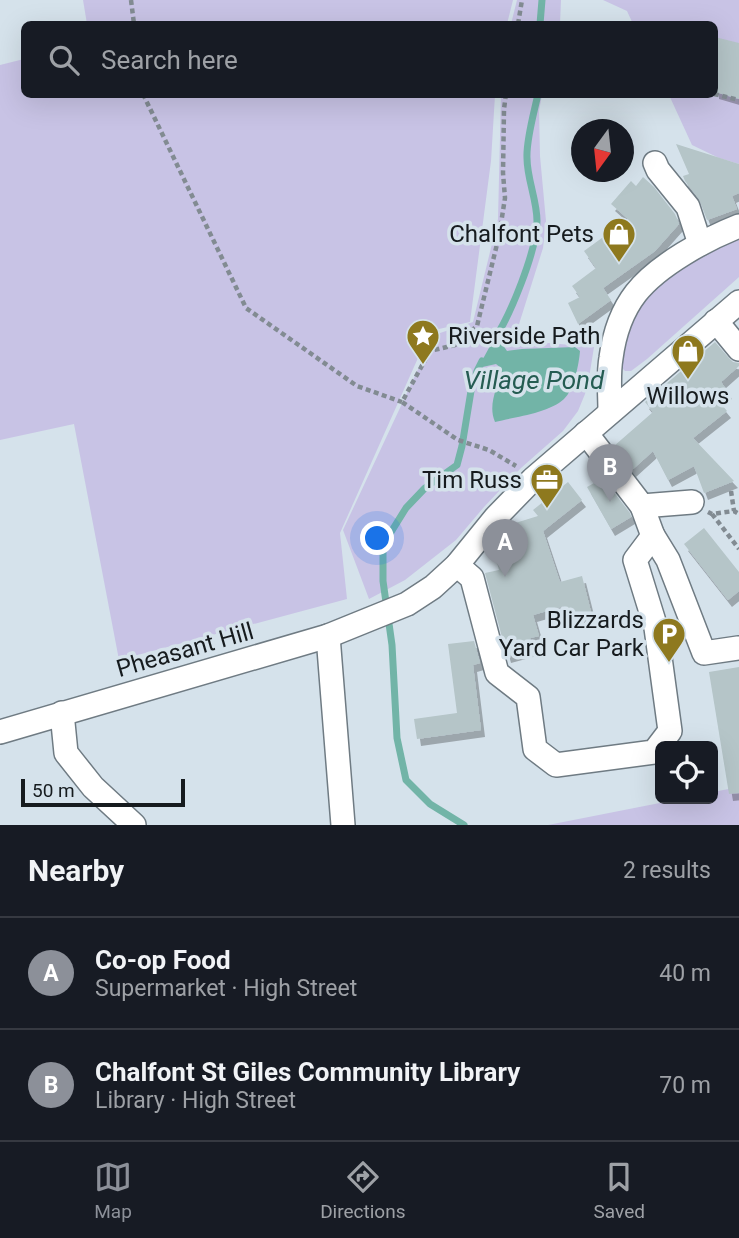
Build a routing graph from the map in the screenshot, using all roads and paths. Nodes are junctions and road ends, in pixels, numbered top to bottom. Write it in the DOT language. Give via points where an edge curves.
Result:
graph roads {
  1 [pos="131,0"];
  2 [pos="522,0"];
  3 [pos="134,21"];
  4 [pos="518,21"];
  5 [pos="718,95"];
  6 [pos="145,98"];
  7 [pos="506,98"];
  8 [pos="739,100"];
  9 [pos="655,163"];
  10 [pos="739,226"];
  11 [pos="700,244"];
  12 [pos="739,302"];
  13 [pos="716,321"];
  14 [pos="739,349"];
  15 [pos="402,402"];
  16 [pos="610,412"];
  17 [pos="586,433"];
  18 [pos="533,479"];
  19 [pos="731,491"];
  20 [pos="692,502"];
  21 [pos="642,506"];
  22 [pos="737,513"];
  23 [pos="712,514"];
  24 [pos="652,534"];
  25 [pos="739,549"];
  26 [pos="457,565"];
  27 [pos="328,636"];
  28 [pos="738,648"];
  29 [pos="62,713"];
  30 [pos="0,732"];
  31 [pos="134,825"];
  32 [pos="343,825"];
  1 -- 3 [label="path"];
  2 -- 4 [label="path"];
  5 -- 8 [label="path"];
  6 -- 15 [label="path" via="246,308 357,386"];
  7 -- 15 [label="path" via="505,198 477,326 455,345 430,351"];
  9 -- 11 [label="street" via="688,206"];
  10 -- 11 [label="street"];
  11 -- 16 [label="street" via="659,271 626,309 611,355"];
  12 -- 13 [label="street, Pheasant Hill"];
  13 -- 14 [label="street"];
  13 -- 16 [label="street, Pheasant Hill"];
  15 -- 18 [label="path" via="458,440 489,450"];
  16 -- 17 [label="street, Pheasant Hill"];
  17 -- 18 [label="street, Pheasant Hill"];
  17 -- 21 [label="street"];
  18 -- 26 [label="street, Pheasant Hill"];
  19 -- 22 [label="path"];
  20 -- 21 [label="street"];
  20 -- 23 [label="path"];
  21 -- 24 [label="street"];
  22 -- 23 [label="path"];
  23 -- 25 [label="path"];
  24 -- 26 [label="street" via="635,560 656,628 670,732 654,752 556,765 535,750 528,697 497,673 472,578"];
  24 -- 28 [label="street" via="668,561 704,653"];
  26 -- 27 [label="street, Pheasant Hill" via="407,604"];
  27 -- 29 [label="street, Pheasant Hill"];
  27 -- 32 [label="street"];
  29 -- 30 [label="street, Pheasant Hill"];
  29 -- 31 [label="street" via="66,753 93,787"];
}
